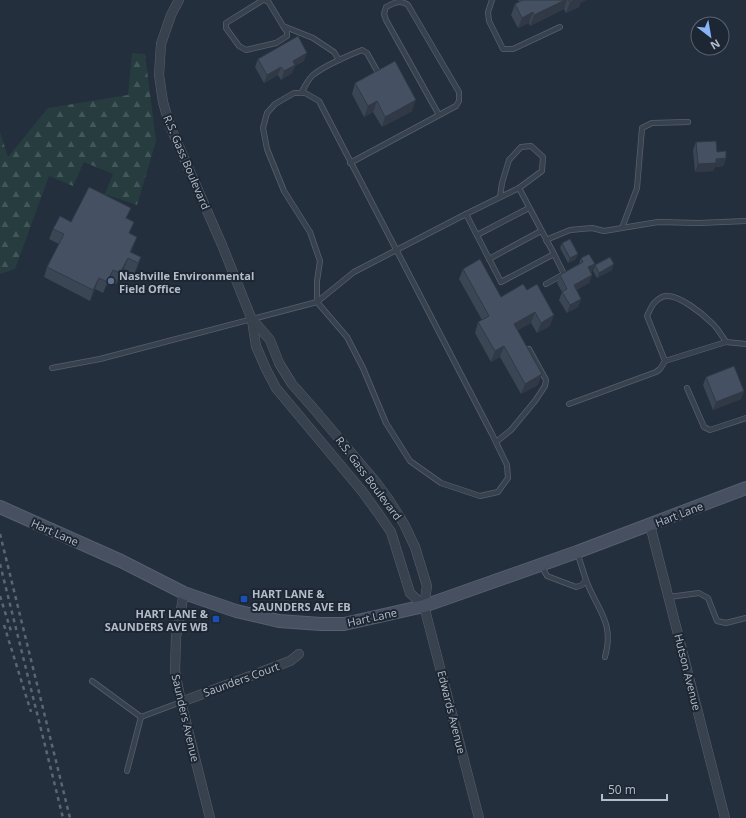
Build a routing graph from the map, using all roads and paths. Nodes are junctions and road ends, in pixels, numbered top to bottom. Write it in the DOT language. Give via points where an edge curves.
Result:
graph roads {
  1 [pos="179,0"];
  2 [pos="492,0"];
  3 [pos="283,26"];
  4 [pos="560,27"];
  5 [pos="339,60"];
  6 [pos="380,76"];
  7 [pos="301,93"];
  8 [pos="439,115"];
  9 [pos="688,122"];
  10 [pos="350,163"];
  11 [pos="519,188"];
  12 [pos="500,197"];
  13 [pos="529,208"];
  14 [pos="466,214"];
  15 [pos="746,222"];
  16 [pos="622,228"];
  17 [pos="541,231"];
  18 [pos="477,235"];
  19 [pos="547,242"];
  20 [pos="395,250"];
  21 [pos="554,254"];
  22 [pos="489,259"];
  23 [pos="546,284"];
  24 [pos="317,302"];
  25 [pos="252,320"];
  26 [pos="726,342"];
  27 [pos="746,344"];
  28 [pos="529,350"];
  29 [pos="665,361"];
  30 [pos="52,368"];
  31 [pos="687,388"];
  32 [pos="569,404"];
  33 [pos="746,418"];
  34 [pos="496,442"];
  35 [pos="746,488"];
  36 [pos="0,507"];
  37 [pos="650,525"];
  38 [pos="577,552"];
  39 [pos="542,565"];
  40 [pos="586,580"];
  41 [pos="184,593"];
  42 [pos="669,597"];
  43 [pos="424,606"];
  44 [pos="746,618"];
  45 [pos="299,654"];
  46 [pos="605,657"];
  47 [pos="92,681"];
  48 [pos="181,702"];
  49 [pos="141,717"];
  50 [pos="127,771"];
  51 [pos="210,818"];
  52 [pos="479,818"];
  53 [pos="725,818"];
  1 -- 25 [label="street, R.S. Gass Boulevard" via="161,44 159,75 163,102 170,126"];
  2 -- 4 [label="lane" via="488,12 489,20 503,49 513,49"];
  3 -- 3 [label="lane" via="268,1 263,0 226,23 226,28 239,46 246,50 276,43 286,36 287,32"];
  3 -- 5 [label="lane" via="318,42 334,52"];
  5 -- 6 [label="lane" via="362,50 367,53"];
  5 -- 7 [label="lane" via="314,74"];
  7 -- 10 [label="lane" via="319,101"];
  7 -- 24 [label="lane" via="294,93 275,104 267,113 263,128 267,149 284,191 310,232 320,261"];
  8 -- 8 [label="lane" via="456,106 459,92 408,5 398,0 386,6 386,20"];
  8 -- 10 [label="lane"];
  9 -- 16 [label="lane" via="652,123 642,128 637,188"];
  10 -- 20 [label="lane"];
  11 -- 12 [label="lane"];
  11 -- 12 [label="lane" via="542,171 543,157 531,146 521,147 509,160"];
  11 -- 13 [label="lane"];
  12 -- 14 [label="lane"];
  13 -- 17 [label="lane"];
  13 -- 18 [label="lane"];
  14 -- 18 [label="lane"];
  14 -- 20 [label="lane"];
  15 -- 16 [label="lane" via="658,222"];
  16 -- 19 [label="lane" via="604,231 592,228 570,230 546,240"];
  17 -- 19 [label="lane"];
  17 -- 22 [label="lane"];
  18 -- 22 [label="lane"];
  19 -- 21 [label="lane"];
  20 -- 24 [label="lane" via="354,272"];
  20 -- 34 [label="lane"];
  21 -- 22 [label="lane" via="501,282"];
  21 -- 23 [label="lane" via="564,274"];
  24 -- 25 [label="lane"];
  24 -- 34 [label="lane" via="347,337 386,423 410,461 441,483 480,496 498,492 508,478 508,465"];
  25 -- 30 [label="lane" via="100,359"];
  25 -- 43 [label="street, R.S. Gass Boulevard" via="256,346 276,388 362,491 391,532 410,593"];
  25 -- 43 [label="street, R.S. Gass Boulevard" via="270,340 278,363 292,384 375,481 404,524 415,547 427,586"];
  26 -- 27 [label="lane"];
  26 -- 29 [label="lane"];
  26 -- 29 [label="lane" via="714,325 698,311 671,296 663,296 653,303 647,316"];
  28 -- 34 [label="lane" via="546,380 545,386 511,430"];
  29 -- 32 [label="lane" via="656,372"];
  31 -- 33 [label="lane" via="707,429"];
  35 -- 37 [label="main road, Hart Lane"];
  36 -- 41 [label="main road, Hart Lane"];
  37 -- 38 [label="main road, Hart Lane"];
  37 -- 42 [label="street, Hutson Avenue"];
  38 -- 39 [label="main road, Hart Lane"];
  38 -- 40 [label="lane"];
  39 -- 40 [label="lane" via="547,576 570,586 582,585"];
  39 -- 43 [label="main road, Hart Lane"];
  40 -- 46 [label="lane" via="606,621 608,646"];
  41 -- 43 [label="main road, Hart Lane" via="279,621 321,624 344,624"];
  41 -- 48 [label="street, Saunders Avenue" via="176,637 175,670"];
  42 -- 44 [label="lane" via="699,594 708,598 717,621 726,623"];
  42 -- 53 [label="street, Hutson Avenue"];
  43 -- 52 [label="street, Edwards Avenue"];
  45 -- 48 [label="street, Saunders Court" via="290,661"];
  47 -- 49 [label="lane"];
  48 -- 49 [label="lane"];
  48 -- 51 [label="street, Saunders Avenue"];
  49 -- 50 [label="lane"];
}
